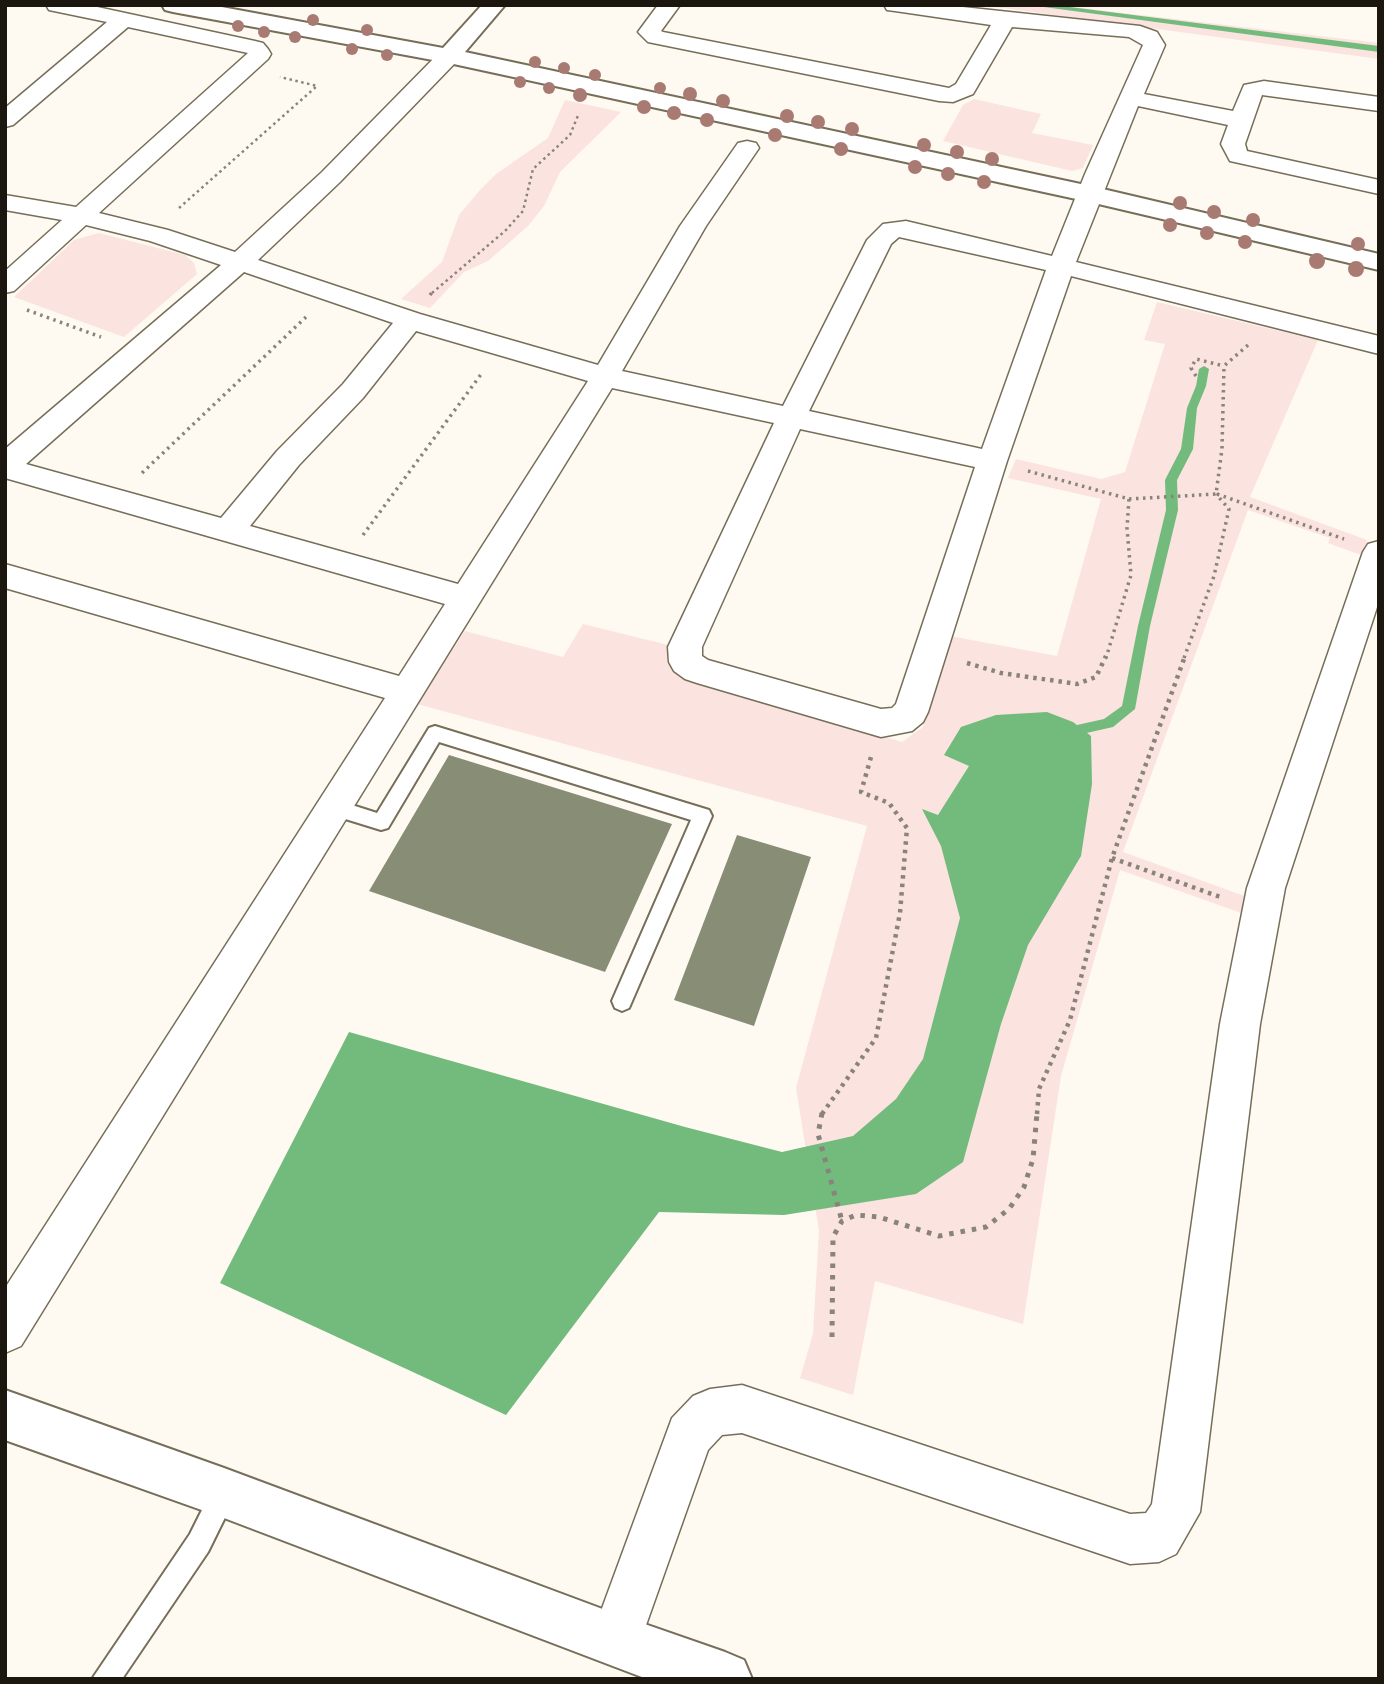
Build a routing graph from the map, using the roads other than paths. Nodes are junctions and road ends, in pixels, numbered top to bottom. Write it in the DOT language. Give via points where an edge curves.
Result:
graph roads {
  1 [pos="57,5"];
  2 [pos="173,5"];
  3 [pos="494,5"];
  4 [pos="669,5"];
  5 [pos="895,5"];
  6 [pos="124,19"];
  7 [pos="1005,20"];
  8 [pos="449,56"];
  9 [pos="1131,98"];
  10 [pos="1379,104"];
  11 [pos="5,120"];
  12 [pos="1240,120"];
  13 [pos="747,148"];
  14 [pos="1379,187"];
  15 [pos="1090,194"];
  16 [pos="5,202"];
  17 [pos="81,216"];
  18 [pos="241,261"];
  19 [pos="1379,262"];
  20 [pos="1061,266"];
  21 [pos="12,296"];
  22 [pos="410,320"];
  23 [pos="1379,345"];
  24 [pos="606,377"];
  25 [pos="791,418"];
  26 [pos="992,461"];
  27 [pos="5,467"];
  28 [pos="228,531"];
  29 [pos="1366,547"];
  30 [pos="5,576"];
  31 [pos="466,598"];
  32 [pos="406,691"];
  33 [pos="333,807"];
  34 [pos="622,1000"];
  35 [pos="5,1330"];
  36 [pos="5,1415"];
  37 [pos="224,1493"];
  38 [pos="616,1641"];
  39 [pos="106,1679"];
  40 [pos="725,1679"];
  1 -- 6 [label="street"];
  2 -- 8 [label="street"];
  3 -- 8 [label="street"];
  4 -- 7 [label="street" via="649,32 656,37 953,95 965,89"];
  5 -- 7 [label="street"];
  6 -- 11 [label="street"];
  6 -- 17 [label="street" via="255,48 260,54"];
  7 -- 9 [label="street" via="1132,31 1149,37 1154,45"];
  8 -- 15 [label="street"];
  8 -- 18 [label="street"];
  9 -- 12 [label="street"];
  9 -- 15 [label="street"];
  10 -- 12 [label="street" via="1264,88 1252,90"];
  12 -- 14 [label="street" via="1233,144 1239,156"];
  13 -- 24 [label="street" via="693,226"];
  15 -- 19 [label="street"];
  15 -- 20 [label="street"];
  16 -- 17 [label="street"];
  17 -- 18 [label="street"];
  17 -- 21 [label="street"];
  18 -- 22 [label="street"];
  18 -- 27 [label="street"];
  20 -- 23 [label="street"];
  20 -- 25 [label="street" via="892,229 880,240"];
  20 -- 26 [label="street"];
  22 -- 24 [label="street"];
  22 -- 28 [label="street"];
  24 -- 25 [label="street"];
  24 -- 31 [label="street"];
  25 -- 26 [label="street"];
  25 -- 26 [label="street" via="685,647 686,662 697,670 881,723 900,721 911,712"];
  27 -- 28 [label="street"];
  28 -- 31 [label="street"];
  29 -- 38 [label="street" via="1266,888 1240,1024 1175,1512 1159,1537 1130,1539 742,1409 710,1413 689,1435"];
  30 -- 32 [label="street"];
  31 -- 32 [label="street"];
  32 -- 33 [label="street"];
  33 -- 34 [label="lane" via="381,822 435,733 702,816"];
  33 -- 35 [label="street"];
  36 -- 37 [label="street"];
  37 -- 38 [label="street"];
  37 -- 39 [label="lane" via="199,1543"];
  38 -- 40 [label="street"];
}
